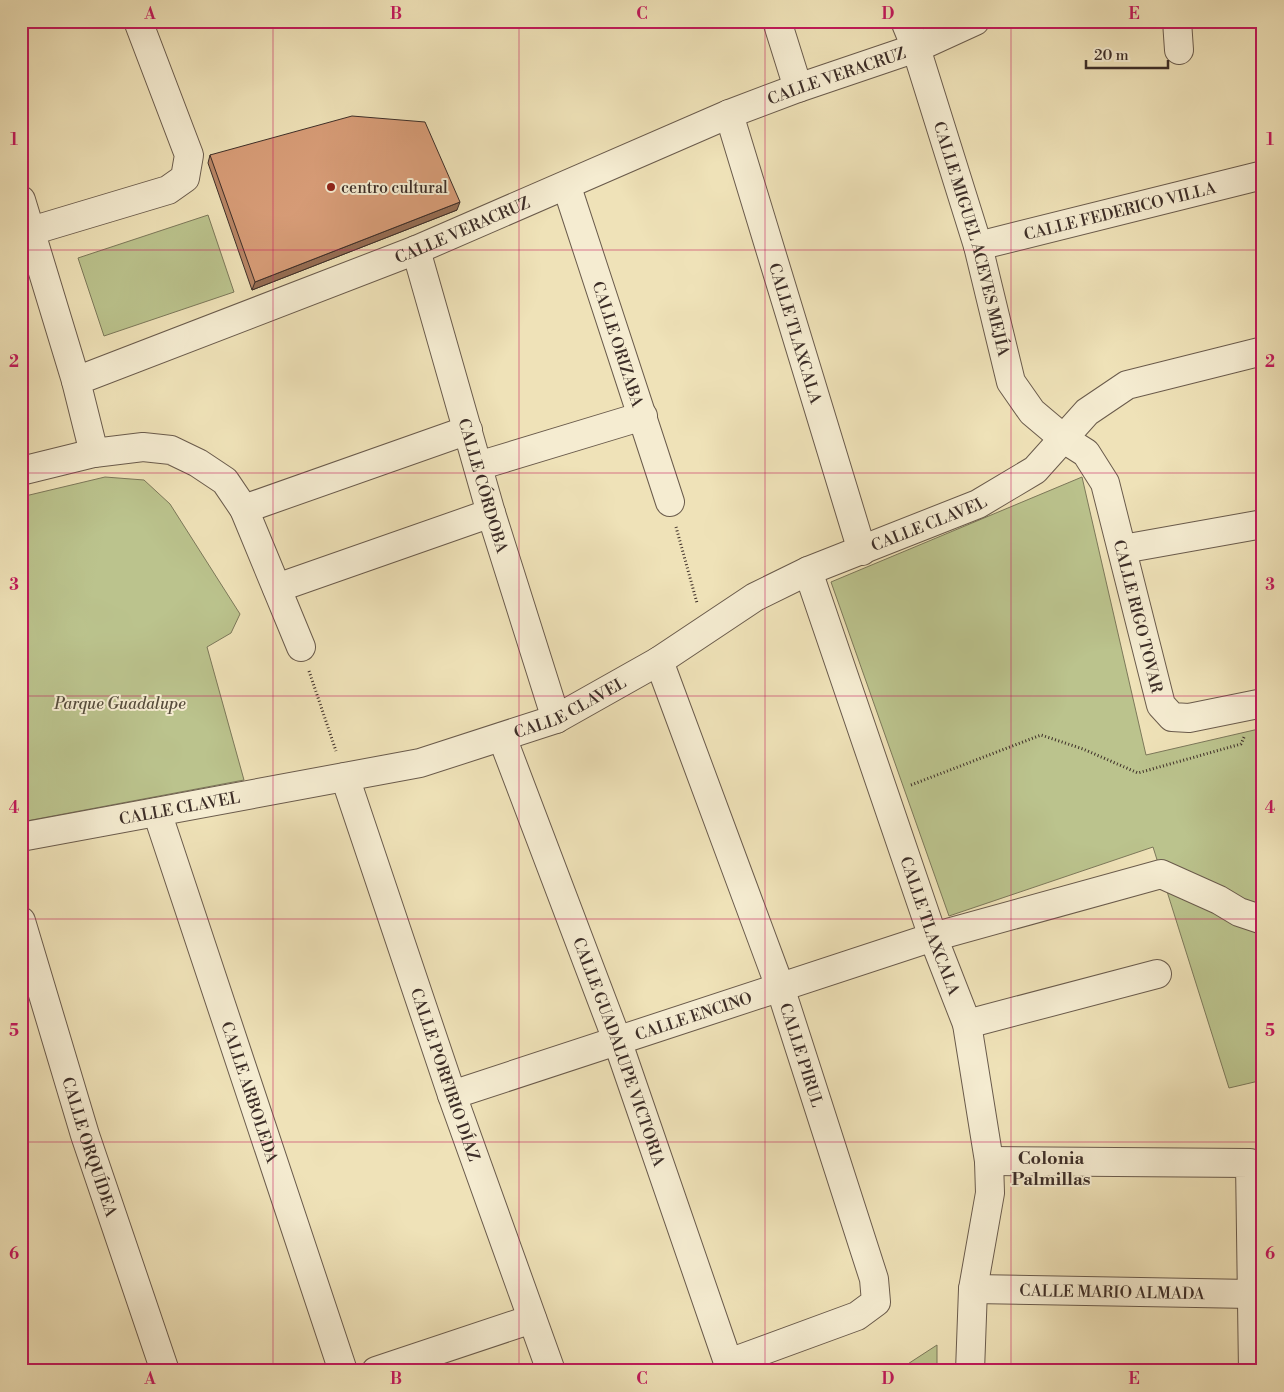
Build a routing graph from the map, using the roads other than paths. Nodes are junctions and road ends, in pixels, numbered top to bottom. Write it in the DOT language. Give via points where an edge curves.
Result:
graph roads {
  1 [pos="138,21"];
  2 [pos="777,21"];
  3 [pos="905,21"];
  4 [pos="975,21"];
  5 [pos="1176,21"];
  6 [pos="916,48"];
  7 [pos="1179,50"];
  8 [pos="798,88"];
  9 [pos="729,114"];
  10 [pos="1263,175"];
  11 [pos="567,187"];
  12 [pos="21,200"];
  13 [pos="26,233"];
  14 [pos="978,246"];
  15 [pos="416,250"];
  16 [pos="1263,351"];
  17 [pos="76,381"];
  18 [pos="643,416"];
  19 [pos="468,430"];
  20 [pos="1064,439"];
  21 [pos="94,453"];
  22 [pos="478,466"];
  23 [pos="21,471"];
  24 [pos="670,502"];
  25 [pos="244,509"];
  26 [pos="491,513"];
  27 [pos="1263,524"];
  28 [pos="1123,549"];
  29 [pos="862,551"];
  30 [pos="808,571"];
  31 [pos="277,588"];
  32 [pos="301,647"];
  33 [pos="659,661"];
  34 [pos="1260,703"];
  35 [pos="556,719"];
  36 [pos="502,736"];
  37 [pos="345,777"];
  38 [pos="157,812"];
  39 [pos="21,837"];
  40 [pos="1263,920"];
  41 [pos="21,921"];
  42 [pos="933,937"];
  43 [pos="1157,974"];
  44 [pos="780,987"];
  45 [pos="967,1024"];
  46 [pos="617,1040"];
  47 [pos="452,1095"];
  48 [pos="989,1161"];
  49 [pos="973,1290"];
  50 [pos="1251,1294"];
  51 [pos="532,1319"];
  52 [pos="730,1367"];
  53 [pos="165,1371"];
  54 [pos="343,1371"];
  55 [pos="376,1371"];
  56 [pos="551,1371"];
  57 [pos="970,1371"];
  58 [pos="1253,1371"];
  1 -- 13 [label="street" via="189,155 185,178 168,190"];
  2 -- 8 [label="street"];
  3 -- 6 [label="street, CALLE MIGUEL ACEVES MEJÍA"];
  4 -- 6 [label="street, CALLE VERACRUZ"];
  5 -- 7 [label="street"];
  6 -- 8 [label="street, CALLE VERACRUZ"];
  6 -- 14 [label="street, CALLE MIGUEL ACEVES MEJÍA"];
  8 -- 9 [label="street, CALLE VERACRUZ"];
  9 -- 11 [label="street, CALLE VERACRUZ"];
  9 -- 29 [label="street, CALLE TLAXCALA"];
  10 -- 14 [label="street, CALLE FEDERICO VILLA"];
  11 -- 15 [label="street, CALLE VERACRUZ"];
  11 -- 18 [label="street, CALLE ORIZABA"];
  12 -- 13 [label="street"];
  13 -- 17 [label="street"];
  14 -- 20 [label="street, CALLE MIGUEL ACEVES MEJÍA" via="1011,382 1032,412"];
  15 -- 17 [label="street, CALLE VERACRUZ"];
  15 -- 19 [label="street, CALLE CÓRDOBA"];
  16 -- 20 [label="street, CALLE CLAVEL" via="1127,385 1088,412"];
  17 -- 21 [label="street"];
  18 -- 22 [label="street"];
  18 -- 24 [label="street, CALLE ORIZABA"];
  19 -- 22 [label="street, CALLE CÓRDOBA"];
  19 -- 25 [label="street"];
  20 -- 28 [label="street, CALLE RIGO TOVAR" via="1086,453 1105,484"];
  20 -- 29 [label="street, CALLE CLAVEL" via="1035,470 978,504"];
  21 -- 23 [label="street"];
  21 -- 25 [label="street" via="143,447 171,450 225,481"];
  22 -- 26 [label="street, CALLE CÓRDOBA"];
  25 -- 31 [label="street"];
  26 -- 31 [label="street"];
  26 -- 35 [label="street, CALLE CÓRDOBA"];
  27 -- 28 [label="street"];
  28 -- 34 [label="street, CALLE RIGO TOVAR" via="1161,704 1172,717 1189,718"];
  29 -- 30 [label="street, CALLE CLAVEL"];
  30 -- 33 [label="street, CALLE CLAVEL" via="754,597"];
  30 -- 42 [label="street, CALLE TLAXCALA"];
  31 -- 32 [label="street"];
  33 -- 35 [label="street, CALLE CLAVEL"];
  33 -- 44 [label="street, CALLE PIRUL"];
  35 -- 36 [label="street, CALLE CLAVEL"];
  36 -- 37 [label="street, CALLE CLAVEL" via="420,763"];
  36 -- 46 [label="street, CALLE GUADALUPE VICTORIA"];
  37 -- 38 [label="street, CALLE CLAVEL"];
  37 -- 47 [label="street, CALLE PORFIRIO DÍAZ"];
  38 -- 39 [label="street, CALLE CLAVEL"];
  38 -- 54 [label="street, CALLE ARBOLEDA"];
  40 -- 42 [label="street, CALLE ENCINO" via="1239,912 1161,874"];
  41 -- 53 [label="street, CALLE ORQUÍDEA" via="85,1135"];
  42 -- 44 [label="street, CALLE ENCINO"];
  42 -- 45 [label="street, CALLE TLAXCALA"];
  43 -- 45 [label="street"];
  44 -- 46 [label="street, CALLE ENCINO"];
  44 -- 52 [label="street, CALLE PIRUL" via="874,1279 876,1302 857,1316"];
  45 -- 48 [label="street, CALLE TLAXCALA"];
  46 -- 47 [label="street, CALLE ENCINO"];
  46 -- 52 [label="street, CALLE GUADALUPE VICTORIA"];
  47 -- 51 [label="street, CALLE PORFIRIO DÍAZ"];
  48 -- 49 [label="street, CALLE TLAXCALA" via="990,1193"];
  48 -- 50 [label="street" via="1250,1163"];
  49 -- 50 [label="street, CALLE MARIO ALMADA"];
  49 -- 57 [label="street, CALLE TLAXCALA"];
  50 -- 58 [label="street"];
  51 -- 55 [label="street"];
  51 -- 56 [label="street, CALLE PORFIRIO DÍAZ"];
}
